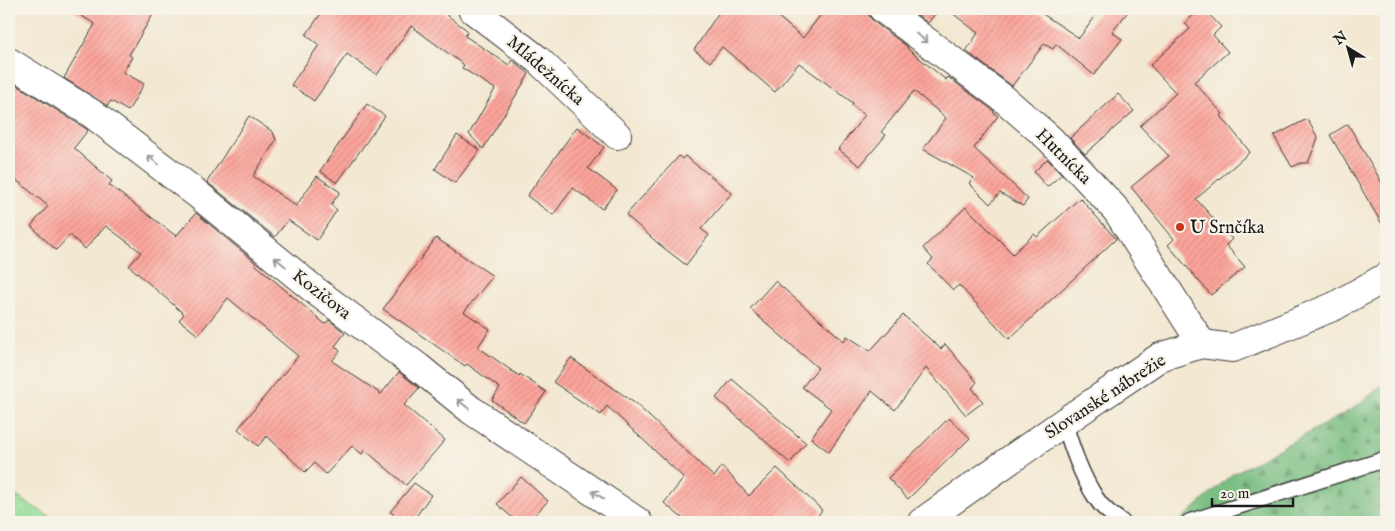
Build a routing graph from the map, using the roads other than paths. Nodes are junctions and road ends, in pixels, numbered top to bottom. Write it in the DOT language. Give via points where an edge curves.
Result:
graph roads {
  1 [pos="472,9"];
  2 [pos="883,9"];
  3 [pos="9,62"];
  4 [pos="617,135"];
  5 [pos="1386,277"];
  6 [pos="1202,344"];
  7 [pos="1064,422"];
  8 [pos="1386,459"];
  9 [pos="638,522"];
  10 [pos="922,522"];
  11 [pos="1122,522"];
  12 [pos="1189,522"];
  1 -- 4 [label="street, Mládežnícka" via="537,59"];
  2 -- 6 [label="street, Hutnícka, one-way" via="1004,99 1050,139 1117,211"];
  9 -- 3 [label="street, Kozičova, one-way" via="471,410 98,119"];
  5 -- 6 [label="street, Slovanské nábrežie" via="1335,306 1233,348"];
  6 -- 7 [label="street, Slovanské nábrežie" via="1160,357"];
  7 -- 10 [label="street, Slovanské nábrežie"];
  7 -- 11 [label="lane" via="1075,456 1096,499"];
  8 -- 12 [label="lane"];
}
